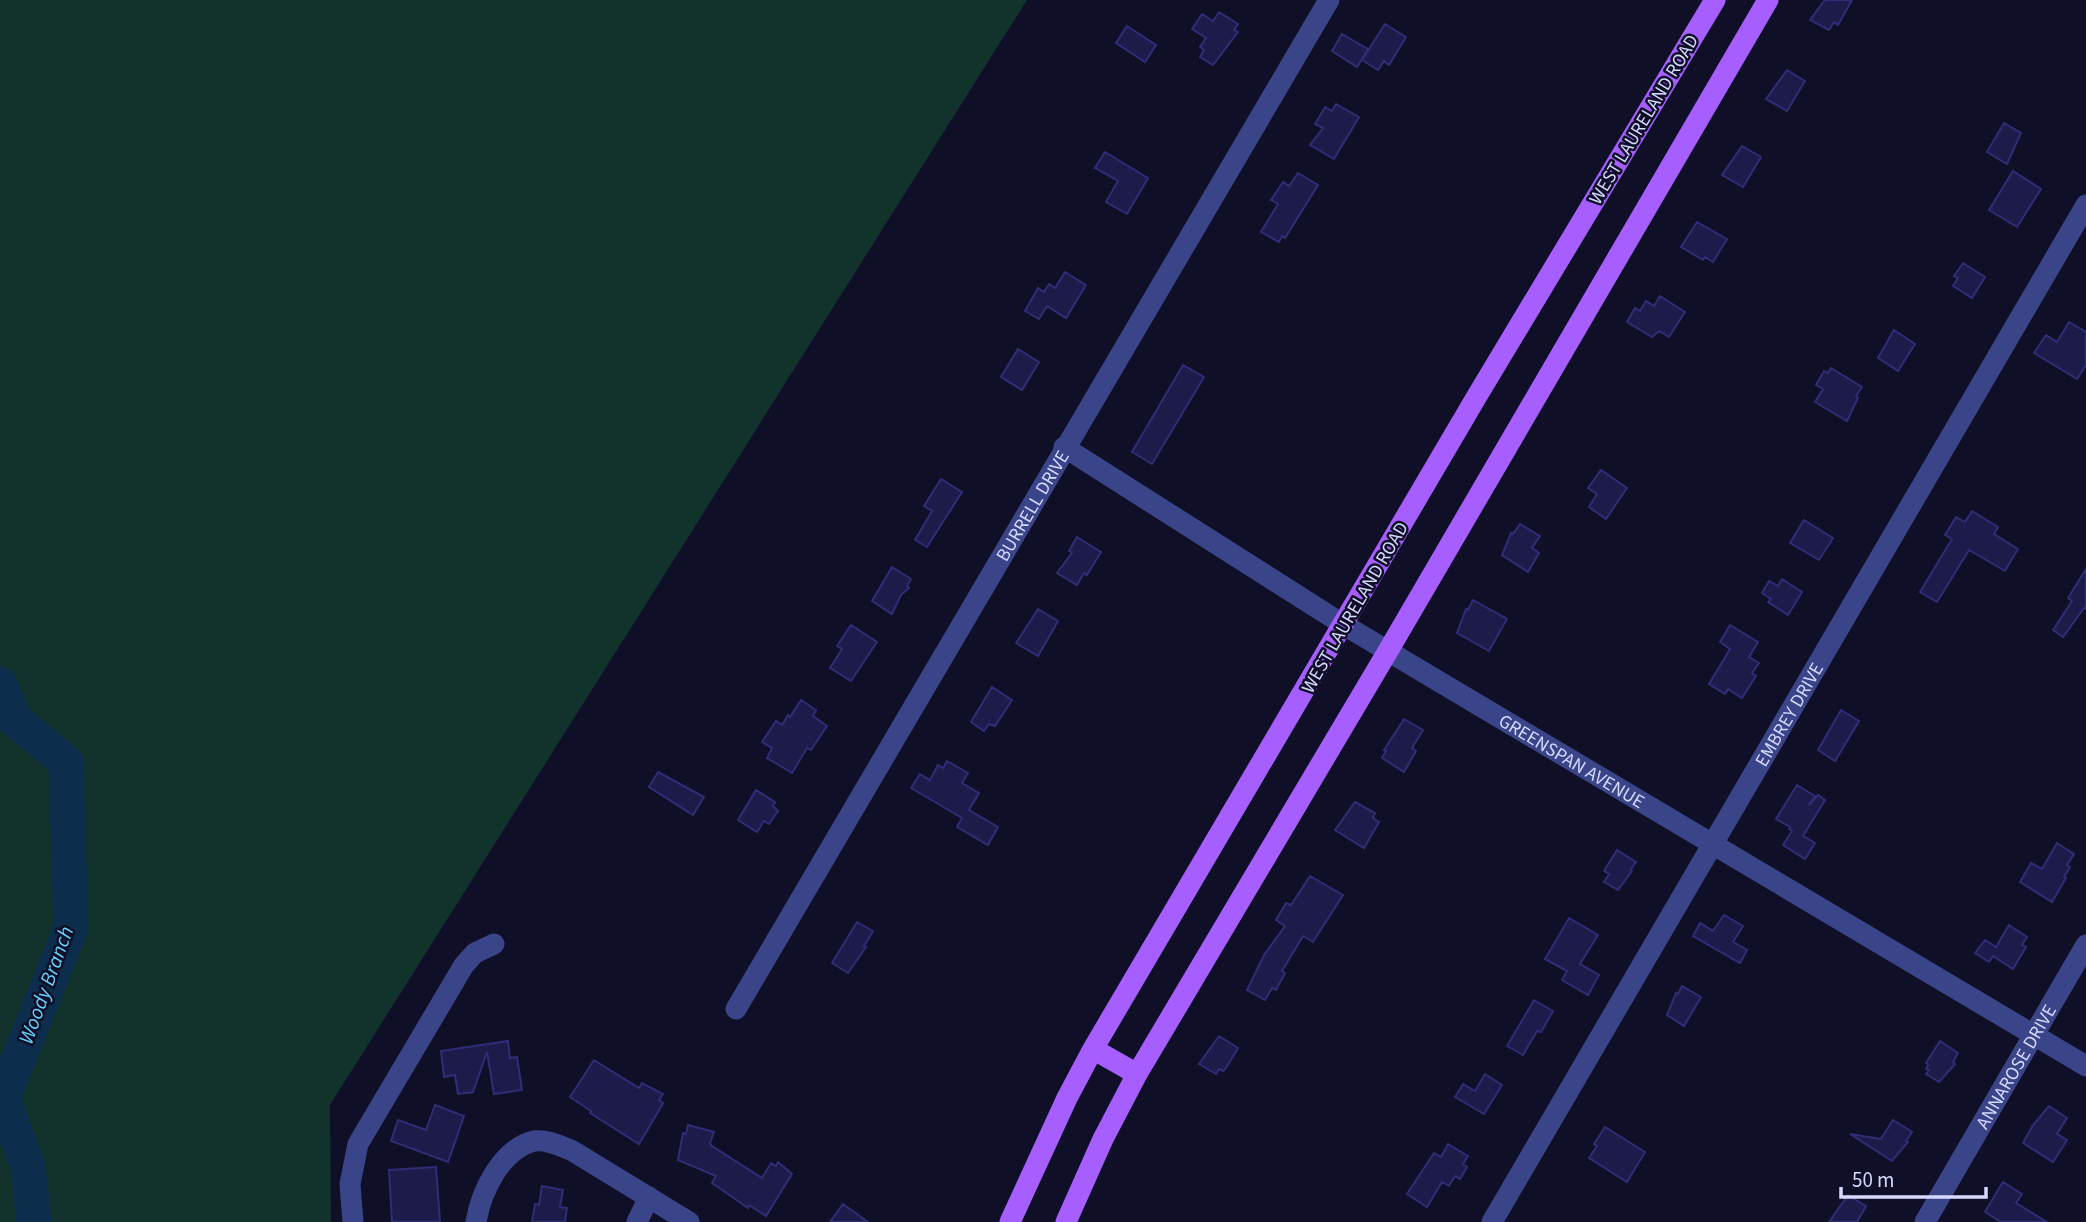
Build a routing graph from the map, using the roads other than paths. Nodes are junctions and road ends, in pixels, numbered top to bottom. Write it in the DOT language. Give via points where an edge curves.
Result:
graph roads {
  1 [pos="1329,0"];
  2 [pos="1715,0"];
  3 [pos="1768,0"];
  4 [pos="2086,205"];
  5 [pos="1064,447"];
  6 [pos="1344,625"];
  7 [pos="1388,651"];
  8 [pos="1712,843"];
  9 [pos="494,944"];
  10 [pos="2086,945"];
  11 [pos="736,1009"];
  12 [pos="2034,1034"];
  13 [pos="1093,1049"];
  14 [pos="2086,1066"];
  15 [pos="1137,1074"];
  16 [pos="649,1197"];
  17 [pos="353,1222"];
  18 [pos="476,1222"];
  19 [pos="637,1222"];
  20 [pos="689,1222"];
  21 [pos="1010,1222"];
  22 [pos="1066,1222"];
  23 [pos="1492,1222"];
  24 [pos="1925,1222"];
  1 -- 5 [label="street, BURRELL DRIVE"];
  2 -- 6 [label="main road, WEST LAURELAND ROAD"];
  3 -- 7 [label="main road"];
  4 -- 8 [label="street, EMBREY DRIVE"];
  5 -- 6 [label="street, GREENSPAN AVENUE"];
  5 -- 11 [label="street, BURRELL DRIVE"];
  6 -- 7 [label="street, GREENSPAN AVENUE"];
  6 -- 13 [label="main road, WEST LAURELAND ROAD"];
  7 -- 8 [label="street, GREENSPAN AVENUE"];
  7 -- 15 [label="main road"];
  8 -- 12 [label="street, GREENSPAN AVENUE"];
  8 -- 23 [label="street, EMBREY DRIVE"];
  9 -- 17 [label="street" via="475,953 464,965 358,1144 350,1184"];
  10 -- 12 [label="street, ANNAROSE DRIVE"];
  12 -- 14 [label="street, GREENSPAN AVENUE"];
  12 -- 24 [label="street, ANNAROSE DRIVE"];
  13 -- 15 [label="main road"];
  13 -- 21 [label="main road, WEST LAURELAND ROAD"];
  15 -- 22 [label="main road"];
  16 -- 18 [label="street" via="571,1150 536,1141 517,1149 499,1168 481,1197"];
  16 -- 19 [label="street"];
  16 -- 20 [label="street"];
}
